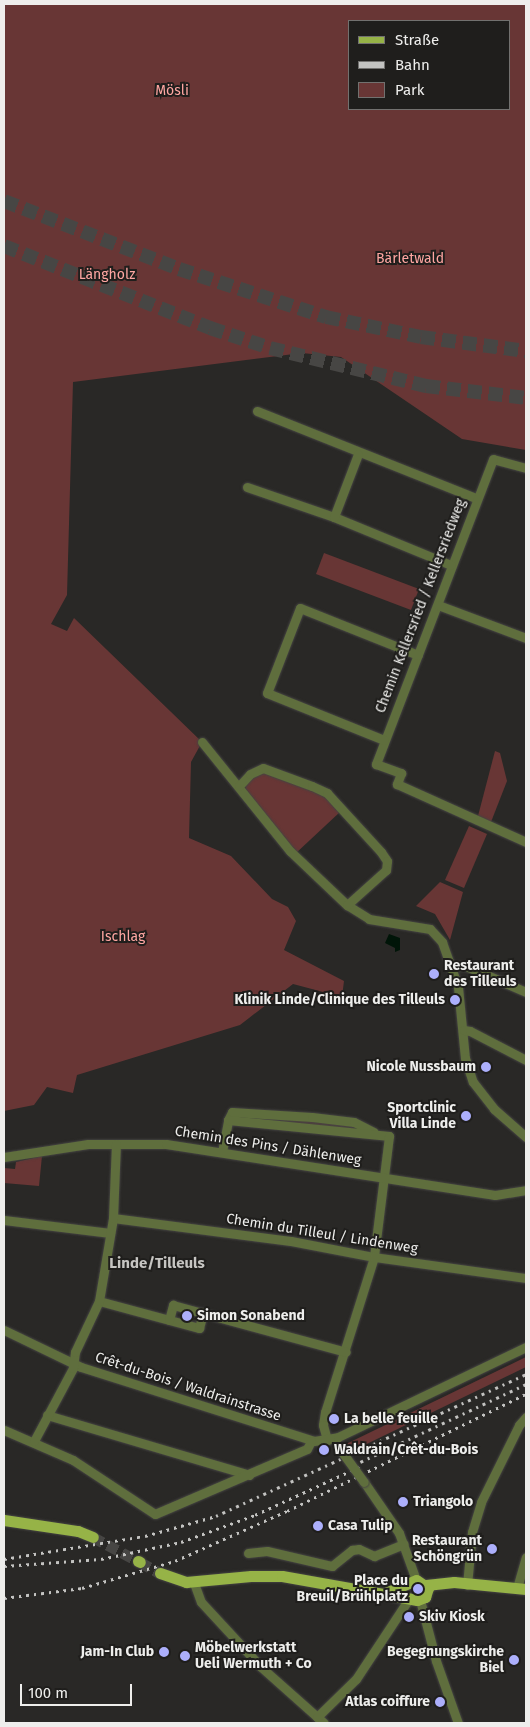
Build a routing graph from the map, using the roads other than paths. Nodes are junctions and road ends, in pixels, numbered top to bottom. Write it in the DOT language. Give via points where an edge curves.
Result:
graph roads {
  1 [pos="256,411"];
  2 [pos="358,454"];
  3 [pos="526,468"];
  4 [pos="247,487"];
  5 [pos="476,498"];
  6 [pos="334,517"];
  7 [pos="451,565"];
  8 [pos="438,605"];
  9 [pos="526,638"];
  10 [pos="418,655"];
  11 [pos="384,740"];
  12 [pos="202,742"];
  13 [pos="239,786"];
  14 [pos="526,842"];
  15 [pos="347,905"];
  16 [pos="452,966"];
  17 [pos="526,992"];
  18 [pos="464,1030"];
  19 [pos="526,1060"];
  20 [pos="526,1137"];
  21 [pos="116,1144"];
  22 [pos="222,1152"];
  23 [pos="4,1157"];
  24 [pos="383,1178"];
  25 [pos="526,1190"];
  26 [pos="112,1218"];
  27 [pos="4,1220"];
  28 [pos="110,1233"];
  29 [pos="374,1257"];
  30 [pos="526,1278"];
  31 [pos="99,1301"];
  32 [pos="203,1313"];
  33 [pos="170,1320"];
  34 [pos="4,1330"];
  35 [pos="526,1347"];
  36 [pos="346,1352"];
  37 [pos="75,1362"];
  38 [pos="47,1415"];
  39 [pos="526,1417"];
  40 [pos="4,1430"];
  41 [pos="327,1440"];
  42 [pos="34,1441"];
  43 [pos="311,1441"];
  44 [pos="249,1475"];
  45 [pos="4,1520"];
  46 [pos="93,1537"];
  47 [pos="404,1544"];
  48 [pos="248,1553"];
  49 [pos="526,1557"];
  50 [pos="160,1572"];
  51 [pos="194,1583"];
  52 [pos="467,1585"];
  53 [pos="522,1589"];
  54 [pos="418,1590"];
  55 [pos="320,1720"];
  56 [pos="458,1723"];
  1 -- 2 [label="street"];
  2 -- 5 [label="street"];
  2 -- 6 [label="street"];
  3 -- 5 [label="street, Chemin Kellersried / Kellersriedweg" via="493,459"];
  4 -- 6 [label="street"];
  5 -- 7 [label="street, Chemin Kellersried / Kellersriedweg"];
  6 -- 7 [label="street"];
  7 -- 8 [label="street, Chemin Kellersried / Kellersriedweg"];
  8 -- 9 [label="street"];
  8 -- 10 [label="street, Chemin Kellersried / Kellersriedweg"];
  10 -- 11 [label="street, Chemin Kellersried / Kellersriedweg"];
  10 -- 11 [label="street" via="300,608 267,693"];
  11 -- 14 [label="street, Chemin Kellersried / Kellersriedweg" via="376,764 401,773 397,784"];
  12 -- 13 [label="street"];
  13 -- 15 [label="street" via="296,858"];
  13 -- 15 [label="street" via="250,774 262,768 312,786 327,793 381,852 388,861 386,870"];
  15 -- 16 [label="street" via="369,919 430,929 447,951"];
  16 -- 17 [label="street" via="466,966"];
  16 -- 18 [label="street"];
  18 -- 19 [label="street"];
  18 -- 20 [label="street" via="465,1058 472,1082 494,1109"];
  21 -- 22 [label="street, Chemin des Pins / Dählenweg" via="166,1144"];
  21 -- 23 [label="street, Chemin des Pins / Dählenweg" via="70,1146"];
  21 -- 26 [label="street"];
  22 -- 24 [label="street, Chemin des Pins / Dählenweg"];
  22 -- 24 [label="street" via="228,1120 389,1136"];
  24 -- 25 [label="street, Chemin des Pins / Dählenweg" via="495,1195"];
  24 -- 29 [label="street"];
  26 -- 28 [label="street"];
  26 -- 29 [label="street, Chemin du Tilleul / Lindenweg" via="291,1241"];
  27 -- 28 [label="street"];
  28 -- 31 [label="street"];
  29 -- 30 [label="street, Chemin du Tilleul / Lindenweg"];
  29 -- 36 [label="street"];
  31 -- 33 [label="street"];
  31 -- 37 [label="street" via="75,1352"];
  32 -- 33 [label="street" via="199,1328"];
  32 -- 33 [label="street" via="174,1305"];
  32 -- 36 [label="street"];
  34 -- 37 [label="street, Crêt-du-Bois / Waldrainstrasse"];
  35 -- 41 [label="street"];
  36 -- 41 [label="street" via="324,1417"];
  37 -- 38 [label="street"];
  37 -- 43 [label="street, Crêt-du-Bois / Waldrainstrasse" via="90,1370"];
  38 -- 42 [label="street"];
  38 -- 44 [label="street"];
  39 -- 52 [label="street" via="481,1502 472,1532"];
  40 -- 42 [label="street"];
  41 -- 43 [label="street"];
  41 -- 47 [label="street, bridge" via="342,1452"];
  42 -- 44 [label="street" via="73,1460 155,1514"];
  43 -- 44 [label="street" via="307,1449"];
  45 -- 46 [label="main road" via="78,1531"];
  47 -- 48 [label="street" via="374,1556 359,1548 352,1550 332,1566 267,1551"];
  47 -- 54 [label="street"];
  49 -- 53 [label="street"];
  50 -- 51 [label="main road" via="175,1580"];
  51 -- 54 [label="main road" via="267,1575 345,1590 386,1593"];
  51 -- 55 [label="street" via="201,1602 277,1682"];
  52 -- 53 [label="main road"];
  52 -- 54 [label="main road" via="454,1582"];
  54 -- 55 [label="street" via="356,1679"];
  54 -- 56 [label="street" via="436,1661"];
}
